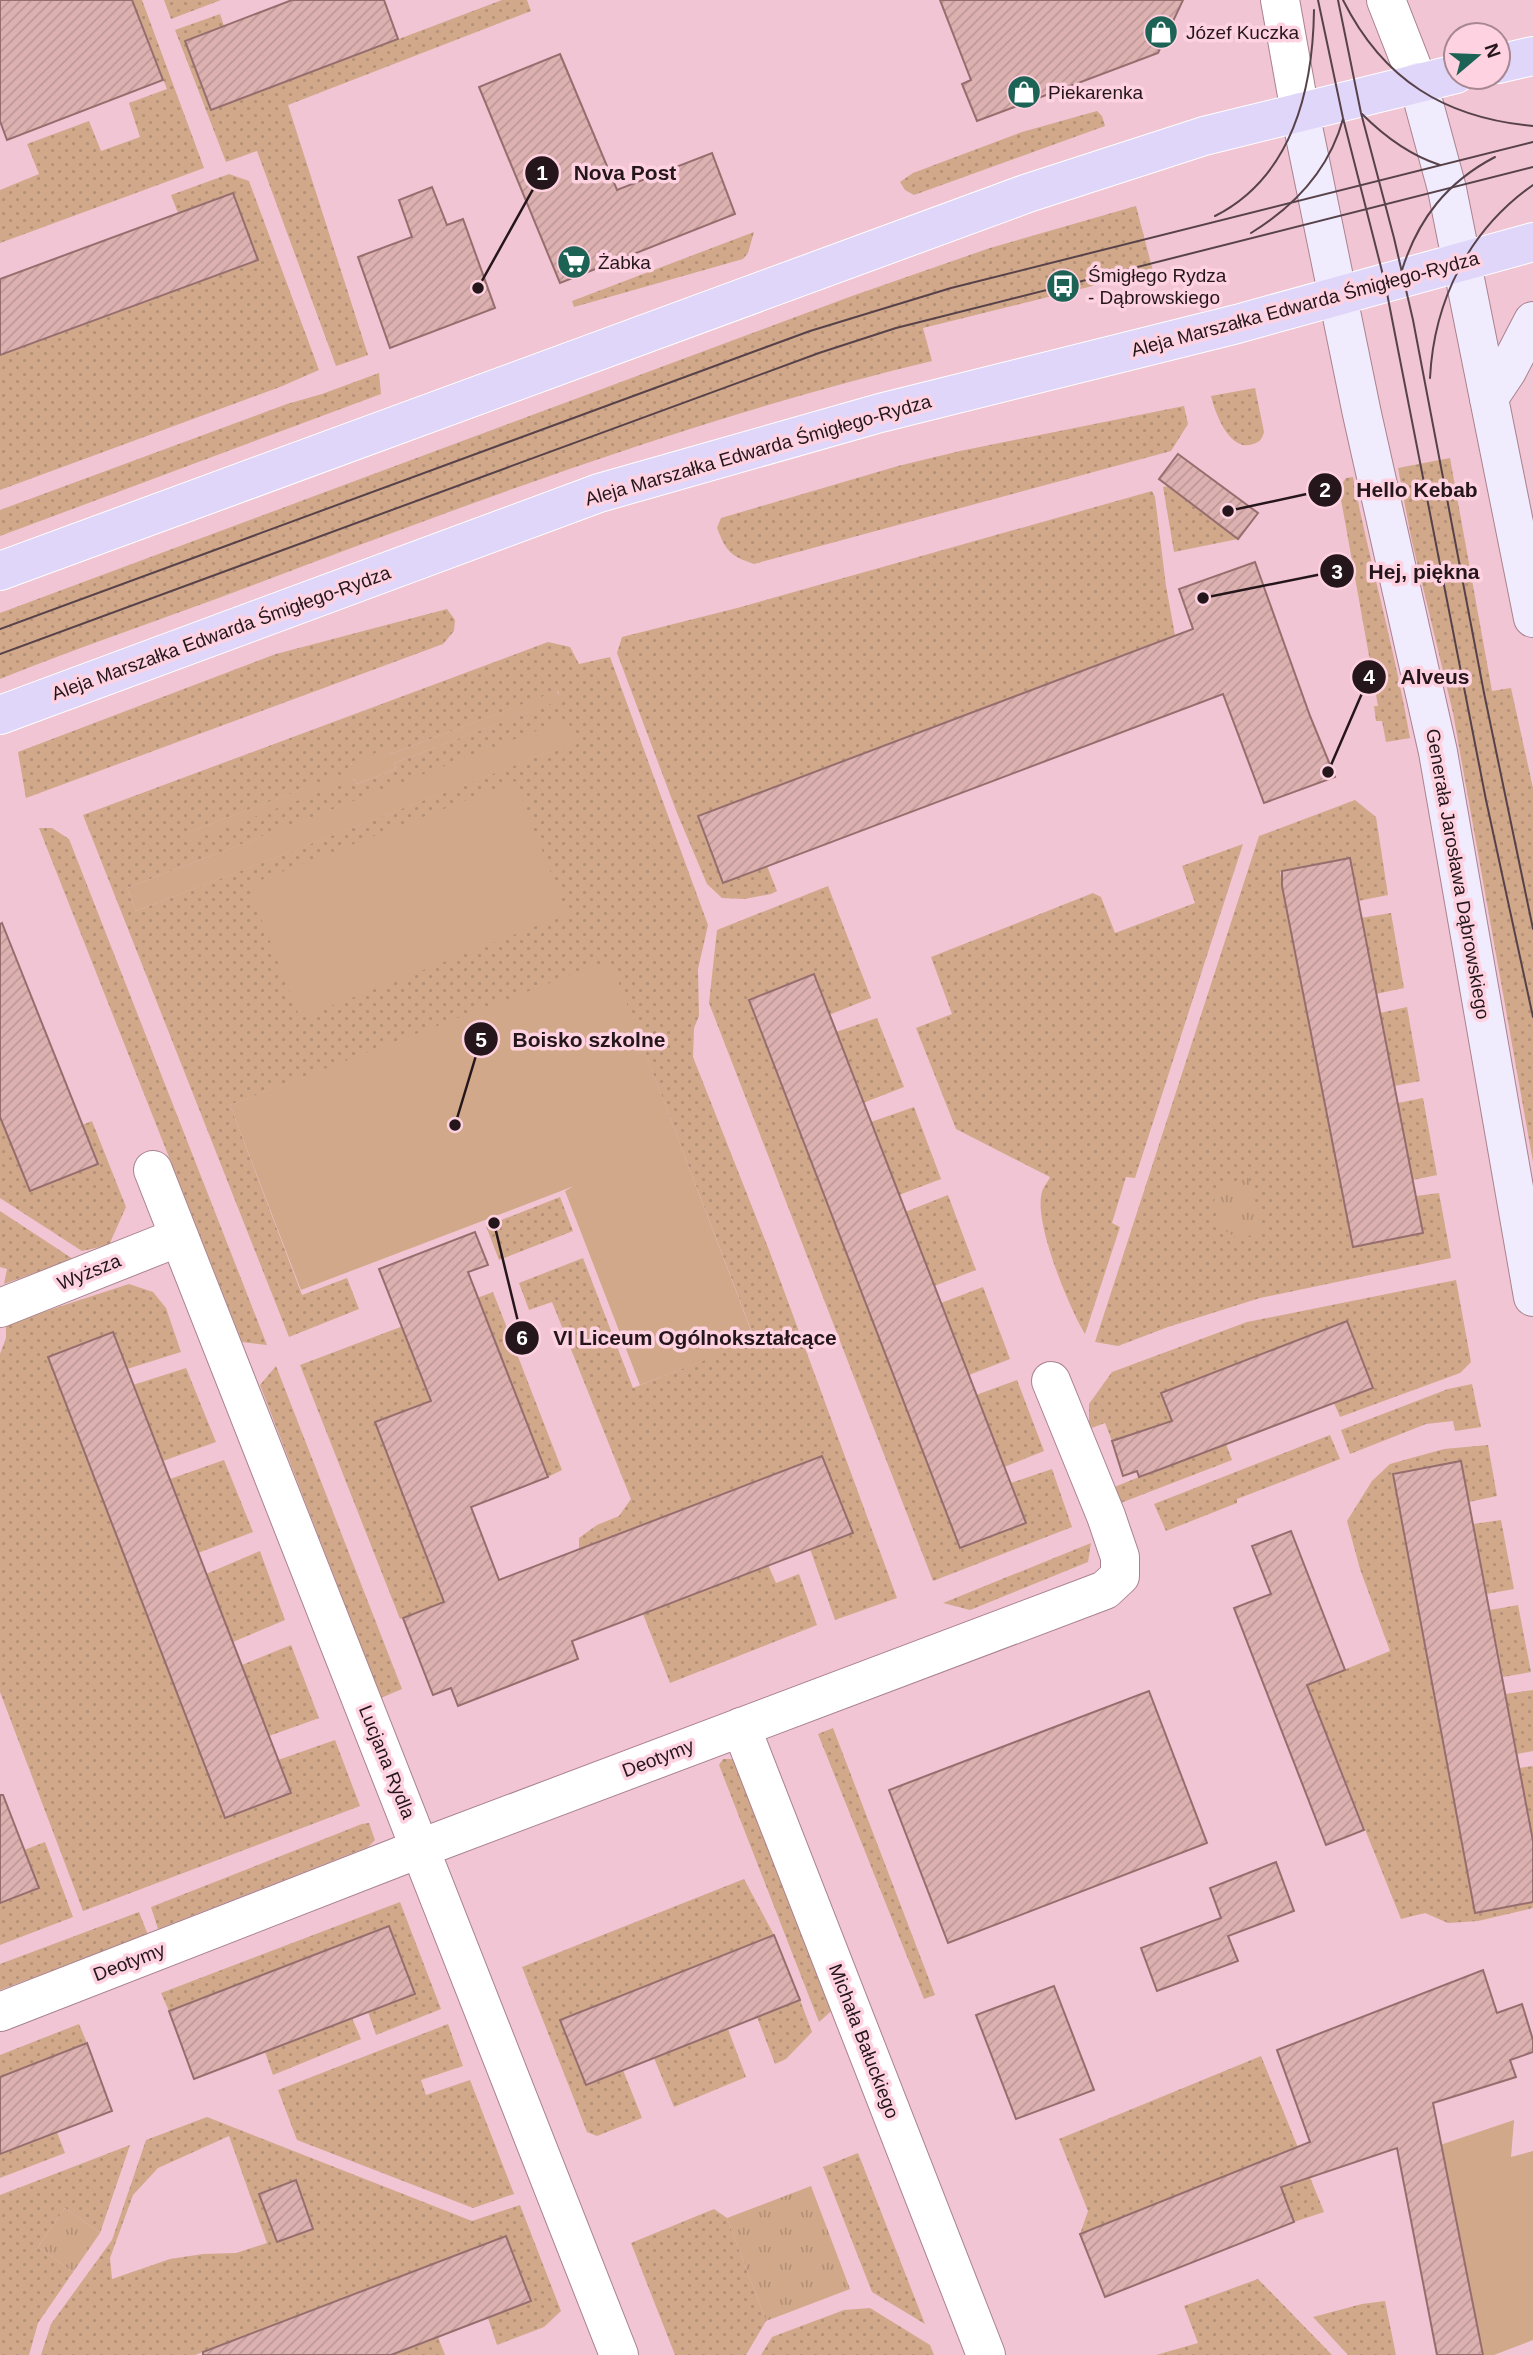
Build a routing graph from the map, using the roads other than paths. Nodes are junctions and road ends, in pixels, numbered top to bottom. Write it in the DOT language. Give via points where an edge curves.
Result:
graph roads {
  1 [pos="1280,0"];
  2 [pos="1386,0"];
  3 [pos="1533,56"];
  4 [pos="1512,61"];
  5 [pos="1442,77"];
  6 [pos="1418,82"];
  7 [pos="1300,112"];
  8 [pos="1533,242"];
  9 [pos="1461,262"];
  10 [pos="1337,296"];
  11 [pos="1533,320"];
  12 [pos="1489,398"];
  13 [pos="0,571"];
  14 [pos="1533,618"];
  15 [pos="0,715"];
  16 [pos="153,1170"];
  17 [pos="179,1237"];
  18 [pos="1533,1297"];
  19 [pos="0,1308"];
  20 [pos="1051,1381"];
  21 [pos="741,1727"];
  22 [pos="421,1847"];
  23 [pos="0,2012"];
  24 [pos="620,2355"];
  25 [pos="986,2355"];
  1 -- 7 [label="street, Generała Jarosława Dąbrowskiego"];
  2 -- 6 [label="street"];
  3 -- 4 [label="main road"];
  5 -- 6 [label="main road"];
  6 -- 7 [label="main road"];
  6 -- 9 [label="main road"];
  7 -- 10 [label="main road, Generała Jarosława Dąbrowskiego"];
  7 -- 13 [label="main road" via="1204,136 1028,193"];
  8 -- 9 [label="main road, Aleja Marszałka Edwarda Śmigłego-Rydza"];
  9 -- 10 [label="main road, Aleja Marszałka Edwarda Śmigłego-Rydza"];
  9 -- 12 [label="main road"];
  10 -- 15 [label="main road, Aleja Marszałka Edwarda Śmigłego-Rydza" via="880,413 599,493"];
  10 -- 18 [label="main road, Generała Jarosława Dąbrowskiego" via="1438,752"];
  11 -- 12 [label="main road"];
  12 -- 14 [label="main road"];
  16 -- 17 [label="street, Lucjana Rydla"];
  17 -- 19 [label="street, Wyższa"];
  17 -- 22 [label="street, Lucjana Rydla"];
  20 -- 21 [label="street, Deotymy" via="1106,1516 1120,1576 1105,1590"];
  21 -- 22 [label="street, Deotymy"];
  21 -- 25 [label="street, Michała Bałuckiego"];
  22 -- 23 [label="street, Deotymy"];
  22 -- 24 [label="street, Lucjana Rydla"];
}
